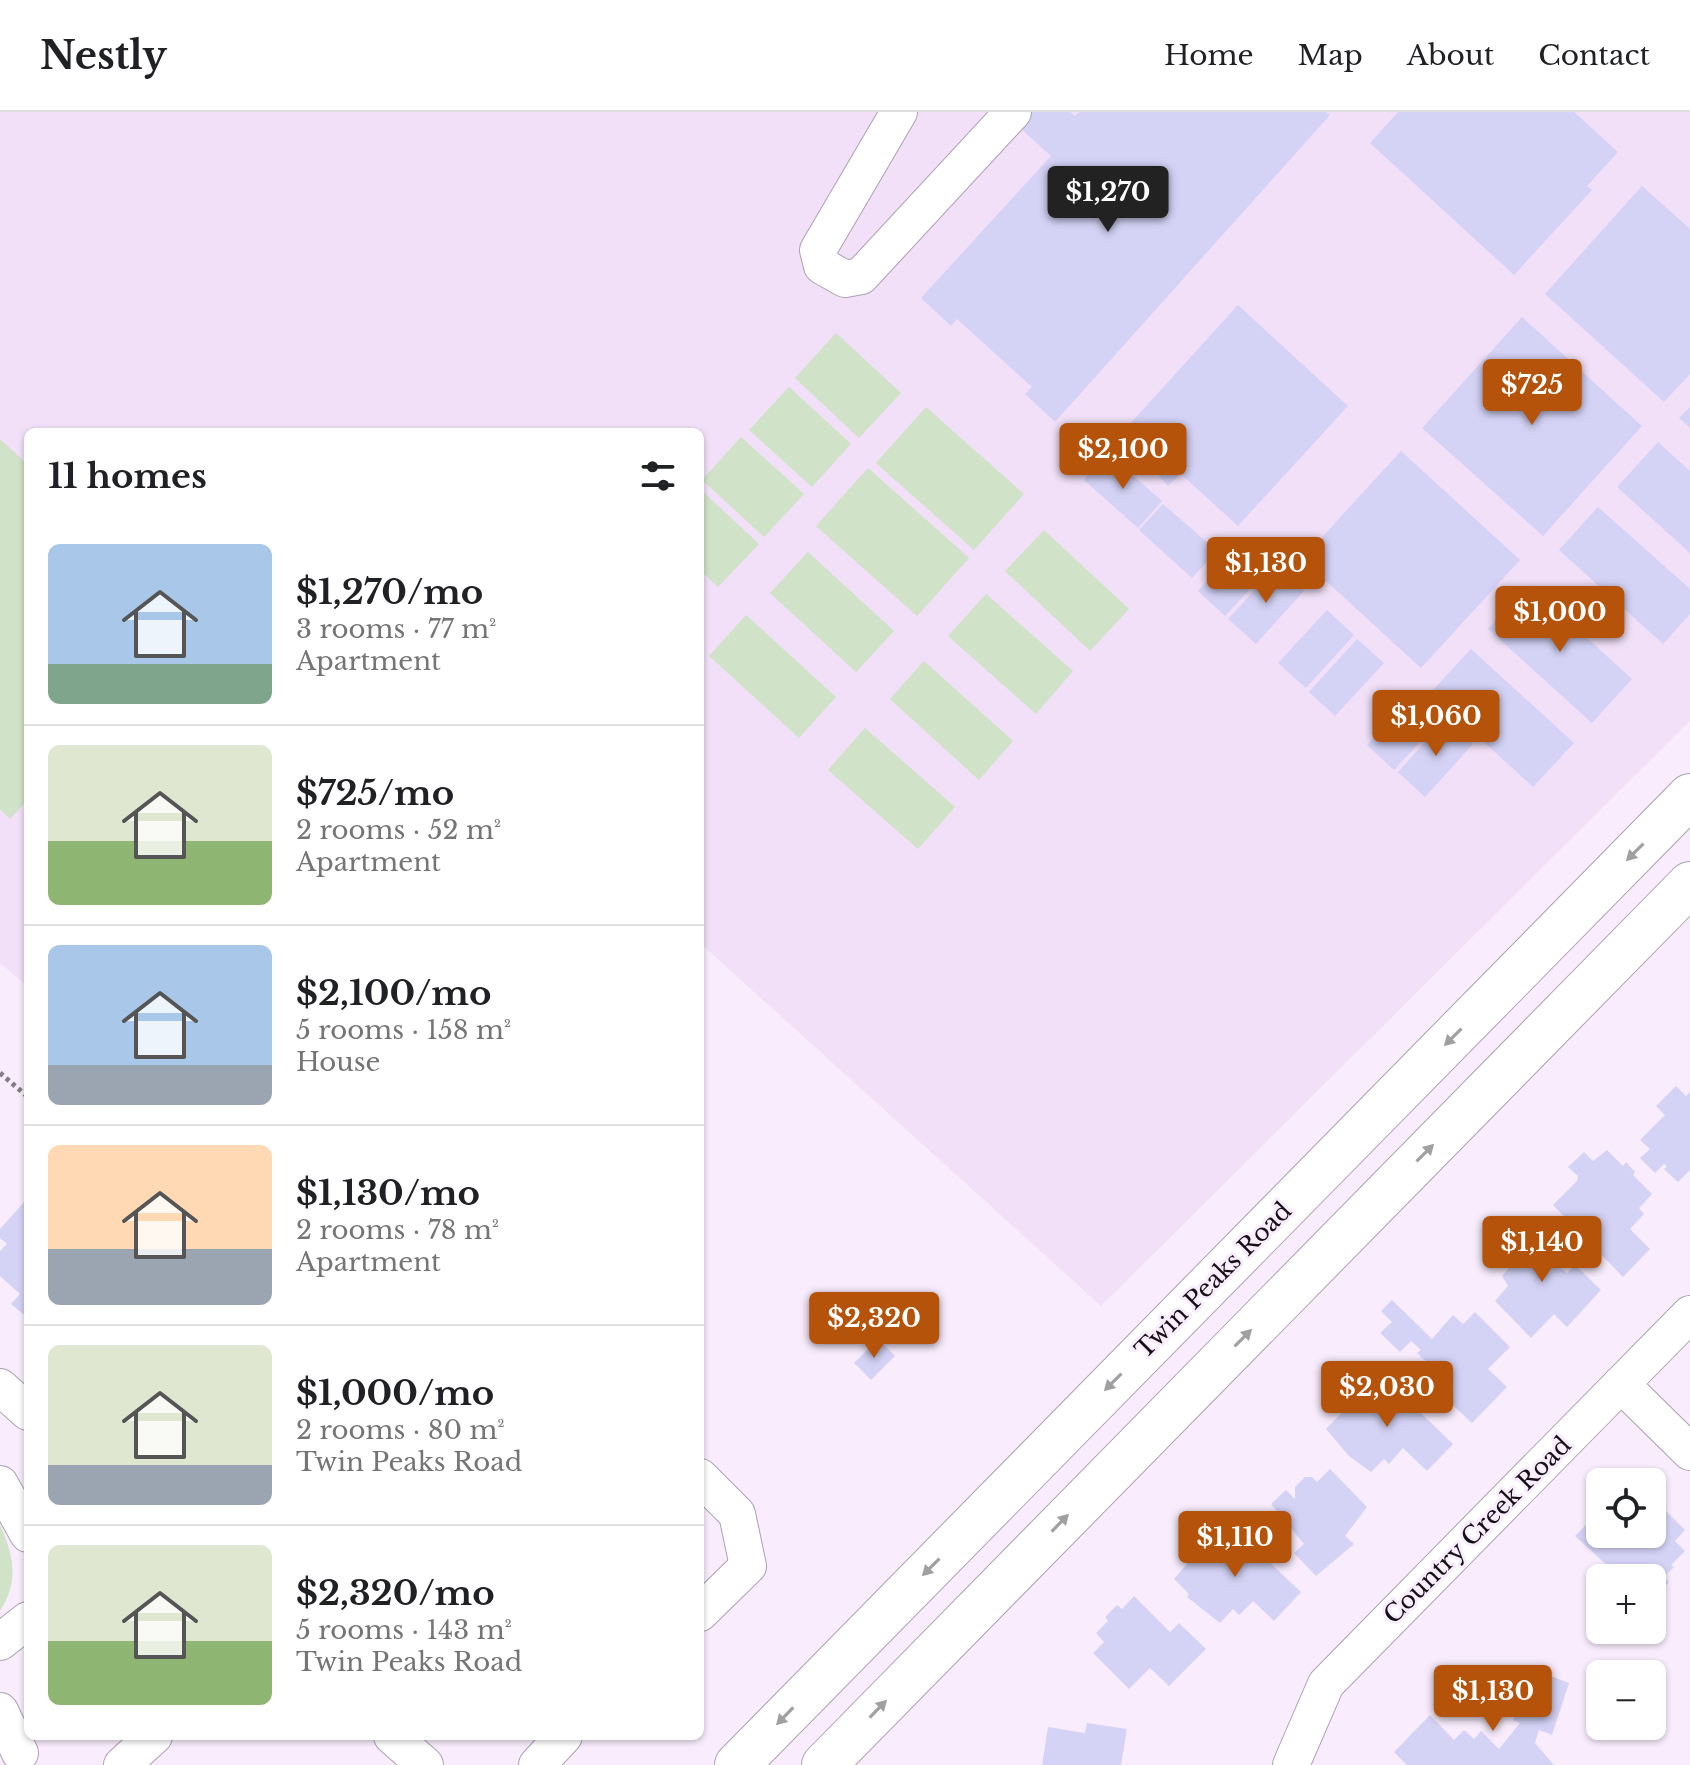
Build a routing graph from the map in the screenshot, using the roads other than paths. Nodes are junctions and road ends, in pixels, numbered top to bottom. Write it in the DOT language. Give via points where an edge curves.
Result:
graph roads {
  1 [pos="899,112"];
  2 [pos="1013,112"];
  3 [pos="1690,796"];
  4 [pos="1690,884"];
  5 [pos="1690,1314"];
  6 [pos="1621,1384"];
  7 [pos="0,1387"];
  8 [pos="24,1408"];
  9 [pos="1690,1452"];
  10 [pos="704,1481"];
  11 [pos="0,1484"];
  12 [pos="24,1527"];
  13 [pos="704,1609"];
  14 [pos="24,1623"];
  15 [pos="0,1642"];
  16 [pos="0,1711"];
  17 [pos="150,1740"];
  18 [pos="397,1740"];
  19 [pos="560,1740"];
  20 [pos="20,1753"];
  21 [pos="122,1765"];
  22 [pos="425,1765"];
  23 [pos="537,1765"];
  24 [pos="737,1765"];
  25 [pos="824,1765"];
  26 [pos="1291,1765"];
  1 -- 2 [label="street" via="818,250 822,266 845,279 861,276"];
  3 -- 24 [label="main road, Twin Peaks Road, one-way"];
  25 -- 4 [label="main road, one-way"];
  5 -- 6 [label="street, Country Creek Road"];
  6 -- 9 [label="street"];
  6 -- 26 [label="street, Country Creek Road" via="1326,1684"];
  7 -- 8 [label="street"];
  10 -- 13 [label="street" via="737,1514 748,1566"];
  11 -- 12 [label="street"];
  14 -- 15 [label="street"];
  16 -- 20 [label="street"];
  17 -- 21 [label="street"];
  18 -- 22 [label="street"];
  19 -- 23 [label="street"];
}
